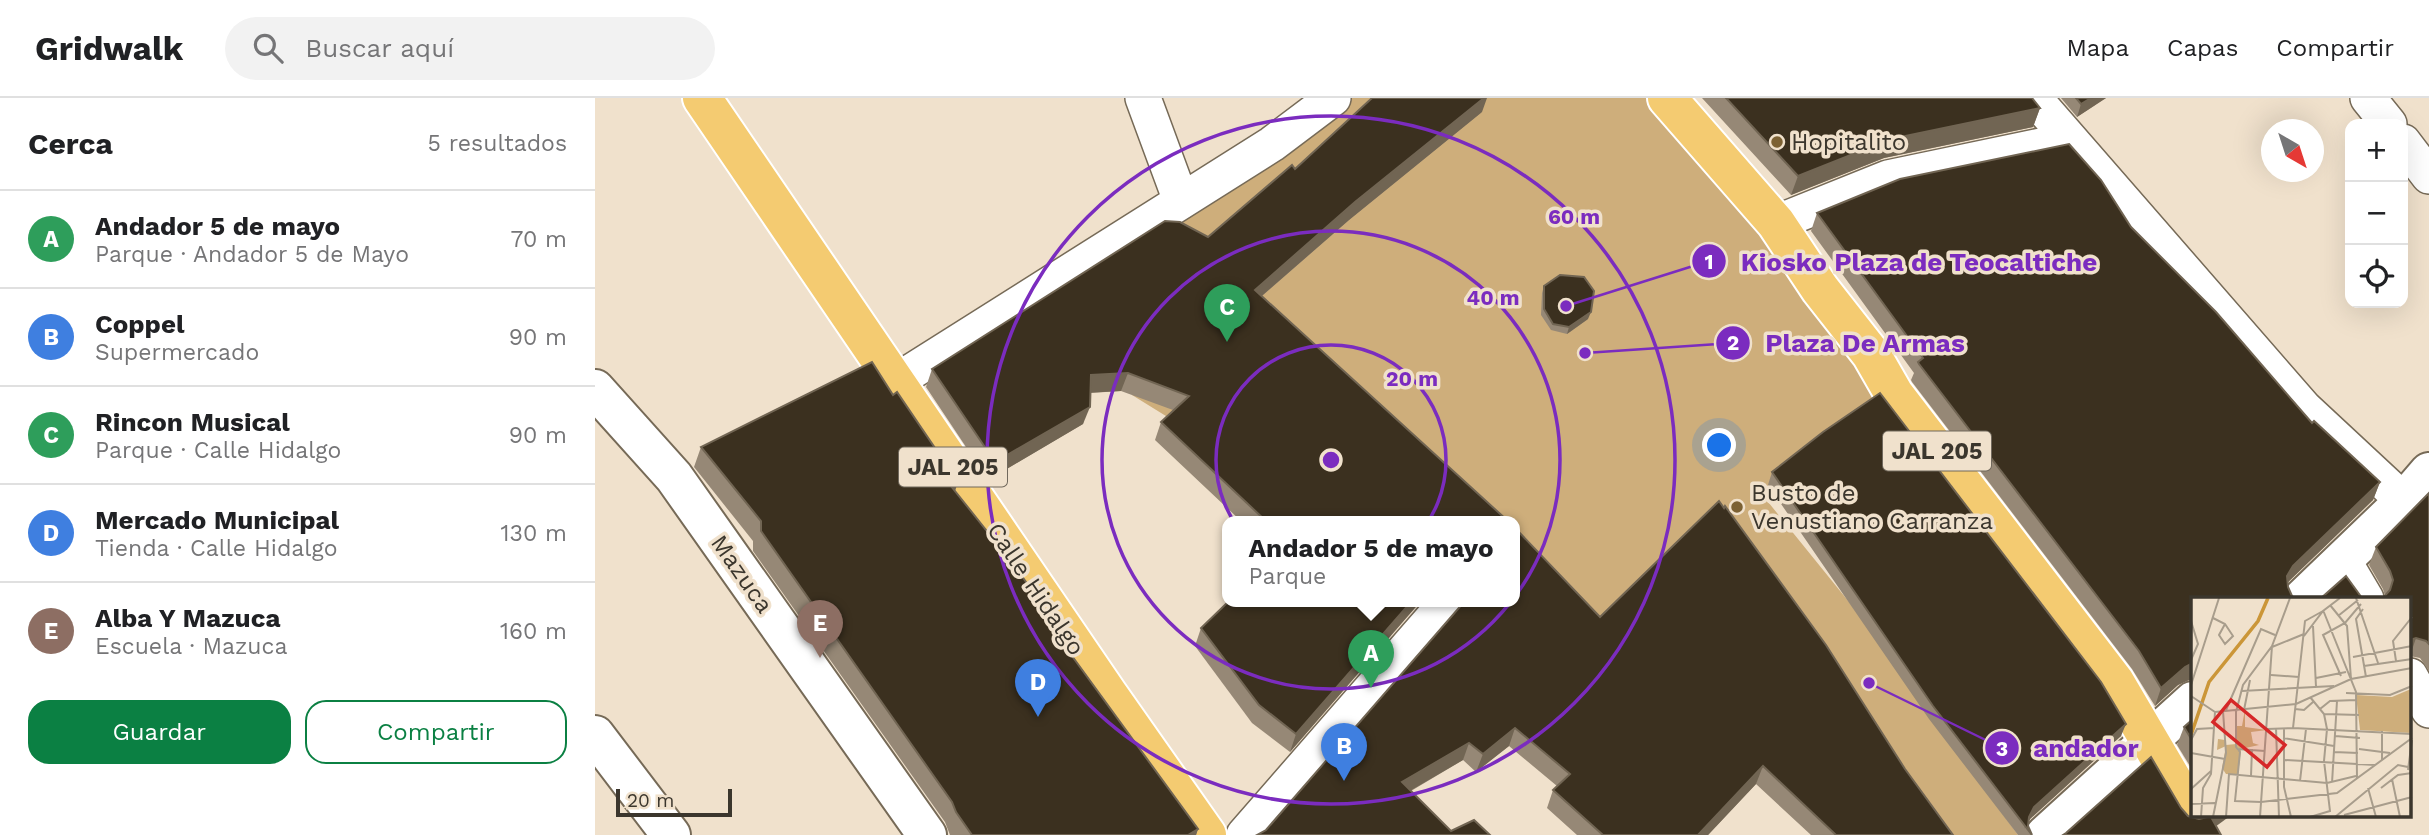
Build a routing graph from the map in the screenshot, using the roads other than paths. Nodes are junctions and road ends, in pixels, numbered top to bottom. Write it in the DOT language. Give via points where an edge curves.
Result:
graph roads {
  1 [pos="702,98"];
  2 [pos="1143,98"];
  3 [pos="1333,98"];
  4 [pos="1667,98"];
  5 [pos="2034,98"];
  6 [pos="2368,98"];
  7 [pos="2385,119"];
  8 [pos="2070,140"];
  9 [pos="2408,149"];
  10 [pos="2429,176"];
  11 [pos="1181,201"];
  12 [pos="1776,223"];
  13 [pos="895,382"];
  14 [pos="595,389"];
  15 [pos="2429,472"];
  16 [pos="2404,501"];
  17 [pos="2343,559"];
  18 [pos="2304,597"];
  19 [pos="2365,597"];
  20 [pos="1443,607"];
  21 [pos="2411,678"];
  22 [pos="2191,703"];
  23 [pos="2429,710"];
  24 [pos="595,735"];
  25 [pos="2150,741"];
  26 [pos="2191,812"];
  27 [pos="2195,818"];
  28 [pos="671,835"];
  29 [pos="927,835"];
  30 [pos="1207,835"];
  31 [pos="1244,835"];
  32 [pos="2045,835"];
  33 [pos="2204,835"];
  1 -- 13 [label="main road, Calle Hidalgo / JAL 205"];
  2 -- 11 [label="street"];
  3 -- 11 [label="street" via="1272,144"];
  4 -- 12 [label="main road, JAL 205"];
  5 -- 8 [label="street"];
  6 -- 7 [label="street"];
  8 -- 12 [label="street" via="1888,178"];
  8 -- 16 [label="street" via="2304,408"];
  9 -- 10 [label="street"];
  11 -- 13 [label="street"];
  12 -- 25 [label="main road, JAL 205" via="1871,354 1894,394 2115,682"];
  13 -- 30 [label="main road, Calle Hidalgo / JAL 205"];
  14 -- 29 [label="main road, Mazuca" via="674,477"];
  15 -- 16 [label="main road"];
  16 -- 17 [label="main road"];
  17 -- 18 [label="main road"];
  17 -- 19 [label="street"];
  20 -- 31 [label="street"];
  21 -- 23 [label="street"];
  22 -- 25 [label="main road"];
  24 -- 28 [label="main road"];
  25 -- 26 [label="main road, JAL 205"];
  25 -- 32 [label="main road"];
  27 -- 33 [label="main road, JAL 205"];
}
